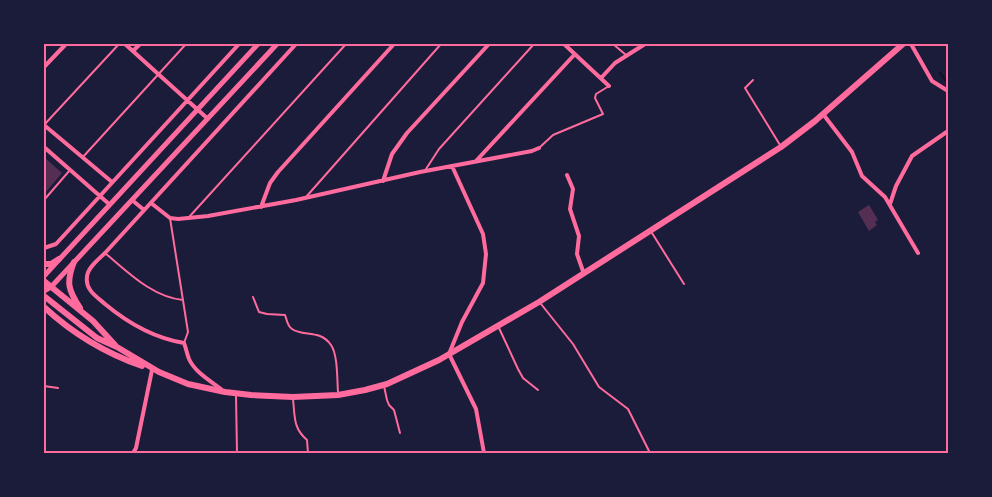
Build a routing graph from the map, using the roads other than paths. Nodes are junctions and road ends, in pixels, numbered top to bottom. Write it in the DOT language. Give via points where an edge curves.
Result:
graph roads {
  1 [pos="66,44"];
  2 [pos="119,44"];
  3 [pos="124,44"];
  4 [pos="140,44"];
  5 [pos="186,44"];
  6 [pos="239,44"];
  7 [pos="258,44"];
  8 [pos="277,44"];
  9 [pos="296,44"];
  10 [pos="346,44"];
  11 [pos="394,44"];
  12 [pos="441,44"];
  13 [pos="489,44"];
  14 [pos="534,44"];
  15 [pos="564,44"];
  16 [pos="614,44"];
  17 [pos="645,44"];
  18 [pos="903,44"];
  19 [pos="911,44"];
  20 [pos="133,51"];
  21 [pos="575,54"];
  22 [pos="626,55"];
  23 [pos="44,67"];
  24 [pos="158,74"];
  25 [pos="601,78"];
  26 [pos="753,80"];
  27 [pos="609,86"];
  28 [pos="948,91"];
  29 [pos="187,100"];
  30 [pos="197,109"];
  31 [pos="823,114"];
  32 [pos="208,119"];
  33 [pos="44,125"];
  34 [pos="948,131"];
  35 [pos="781,147"];
  36 [pos="44,148"];
  37 [pos="540,148"];
  38 [pos="82,158"];
  39 [pos="476,161"];
  40 [pos="452,166"];
  41 [pos="70,170"];
  42 [pos="425,171"];
  43 [pos="567,175"];
  44 [pos="383,180"];
  45 [pos="112,182"];
  46 [pos="100,196"];
  47 [pos="44,199"];
  48 [pos="304,199"];
  49 [pos="132,200"];
  50 [pos="151,203"];
  51 [pos="110,204"];
  52 [pos="890,204"];
  53 [pos="261,207"];
  54 [pos="144,210"];
  55 [pos="170,218"];
  56 [pos="189,218"];
  57 [pos="651,230"];
  58 [pos="44,248"];
  59 [pos="105,252"];
  60 [pos="918,253"];
  61 [pos="60,259"];
  62 [pos="74,262"];
  63 [pos="44,264"];
  64 [pos="584,274"];
  65 [pos="44,276"];
  66 [pos="44,280"];
  67 [pos="684,284"];
  68 [pos="50,287"];
  69 [pos="44,291"];
  70 [pos="44,296"];
  71 [pos="253,297"];
  72 [pos="183,300"];
  73 [pos="539,302"];
  74 [pos="44,307"];
  75 [pos="84,314"];
  76 [pos="498,326"];
  77 [pos="184,343"];
  78 [pos="117,347"];
  79 [pos="449,354"];
  80 [pos="152,370"];
  81 [pos="159,372"];
  82 [pos="384,385"];
  83 [pos="44,386"];
  84 [pos="58,388"];
  85 [pos="538,390"];
  86 [pos="225,392"];
  87 [pos="236,393"];
  88 [pos="338,395"];
  89 [pos="293,397"];
  90 [pos="400,433"];
  91 [pos="133,453"];
  92 [pos="237,453"];
  93 [pos="308,453"];
  94 [pos="484,453"];
  95 [pos="520,453"];
  96 [pos="528,453"];
  97 [pos="650,453"];
  1 -- 23 [label="street"];
  2 -- 33 [label="lane"];
  3 -- 20 [label="street"];
  4 -- 20 [label="street"];
  5 -- 24 [label="lane"];
  6 -- 29 [label="street"];
  7 -- 30 [label="street"];
  8 -- 32 [label="street"];
  9 -- 50 [label="street"];
  10 -- 56 [label="lane"];
  11 -- 53 [label="street" via="278,172"];
  12 -- 48 [label="lane"];
  13 -- 44 [label="street" via="407,133 392,154"];
  14 -- 42 [label="lane" via="439,149"];
  15 -- 21 [label="street"];
  16 -- 22 [label="lane"];
  17 -- 22 [label="street"];
  18 -- 31 [label="main road"];
  19 -- 28 [label="street" via="932,81"];
  20 -- 24 [label="street"];
  21 -- 25 [label="street"];
  21 -- 39 [label="street"];
  22 -- 25 [label="street" via="614,62"];
  24 -- 29 [label="street"];
  24 -- 38 [label="lane"];
  25 -- 27 [label="street"];
  26 -- 35 [label="lane" via="745,88"];
  27 -- 37 [label="lane" via="595,98 603,114 553,135"];
  29 -- 30 [label="street"];
  29 -- 45 [label="street"];
  30 -- 32 [label="street"];
  30 -- 51 [label="street"];
  31 -- 35 [label="main road"];
  31 -- 52 [label="street" via="852,152 862,176"];
  32 -- 49 [label="street"];
  33 -- 38 [label="street"];
  34 -- 52 [label="street" via="912,156"];
  35 -- 57 [label="main road"];
  36 -- 41 [label="street"];
  37 -- 39 [label="street"];
  38 -- 45 [label="street"];
  39 -- 40 [label="street"];
  40 -- 42 [label="street"];
  40 -- 79 [label="street" via="482,234 486,254 483,283"];
  41 -- 46 [label="street"];
  41 -- 47 [label="lane"];
  42 -- 44 [label="street"];
  43 -- 64 [label="street" via="573,189 570,209 580,236 577,254"];
  44 -- 48 [label="street"];
  45 -- 46 [label="street"];
  46 -- 51 [label="street"];
  46 -- 58 [label="street" via="56,244"];
  48 -- 53 [label="street"];
  49 -- 54 [label="street"];
  49 -- 62 [label="street"];
  50 -- 54 [label="street"];
  50 -- 55 [label="street"];
  51 -- 61 [label="street"];
  52 -- 60 [label="street"];
  53 -- 56 [label="street"];
  54 -- 59 [label="street"];
  55 -- 56 [label="street"];
  55 -- 72 [label="lane"];
  57 -- 64 [label="main road"];
  57 -- 67 [label="lane"];
  59 -- 72 [label="lane" via="144,285 173,299"];
  59 -- 77 [label="street" via="88,272 91,292 137,327 169,341"];
  61 -- 63 [label="main road"];
  61 -- 65 [label="street"];
  62 -- 68 [label="street"];
  62 -- 75 [label="main road" via="68,284 72,297"];
  64 -- 73 [label="main road"];
  66 -- 68 [label="main road"];
  68 -- 69 [label="street"];
  68 -- 75 [label="main road"];
  70 -- 78 [label="main road" via="97,338"];
  71 -- 88 [label="lane" via="259,312 285,315 292,330 320,335 332,346"];
  72 -- 77 [label="lane" via="188,332"];
  73 -- 76 [label="main road"];
  73 -- 97 [label="lane" via="573,344 599,387 628,408"];
  74 -- 80 [label="main road" via="92,344"];
  75 -- 78 [label="main road"];
  76 -- 79 [label="main road"];
  76 -- 85 [label="lane" via="518,369"];
  77 -- 86 [label="street" via="188,357 198,371"];
  78 -- 81 [label="main road"];
  79 -- 82 [label="main road"];
  79 -- 94 [label="street" via="476,409"];
  80 -- 81 [label="main road"];
  80 -- 91 [label="street"];
  81 -- 86 [label="main road" via="188,384"];
  82 -- 88 [label="main road"];
  82 -- 90 [label="lane"];
  83 -- 84 [label="lane"];
  86 -- 87 [label="main road"];
  87 -- 89 [label="main road"];
  87 -- 92 [label="lane"];
  88 -- 89 [label="main road"];
  89 -- 93 [label="lane" via="296,426 307,440"];
  95 -- 96 [label="street"];
}
